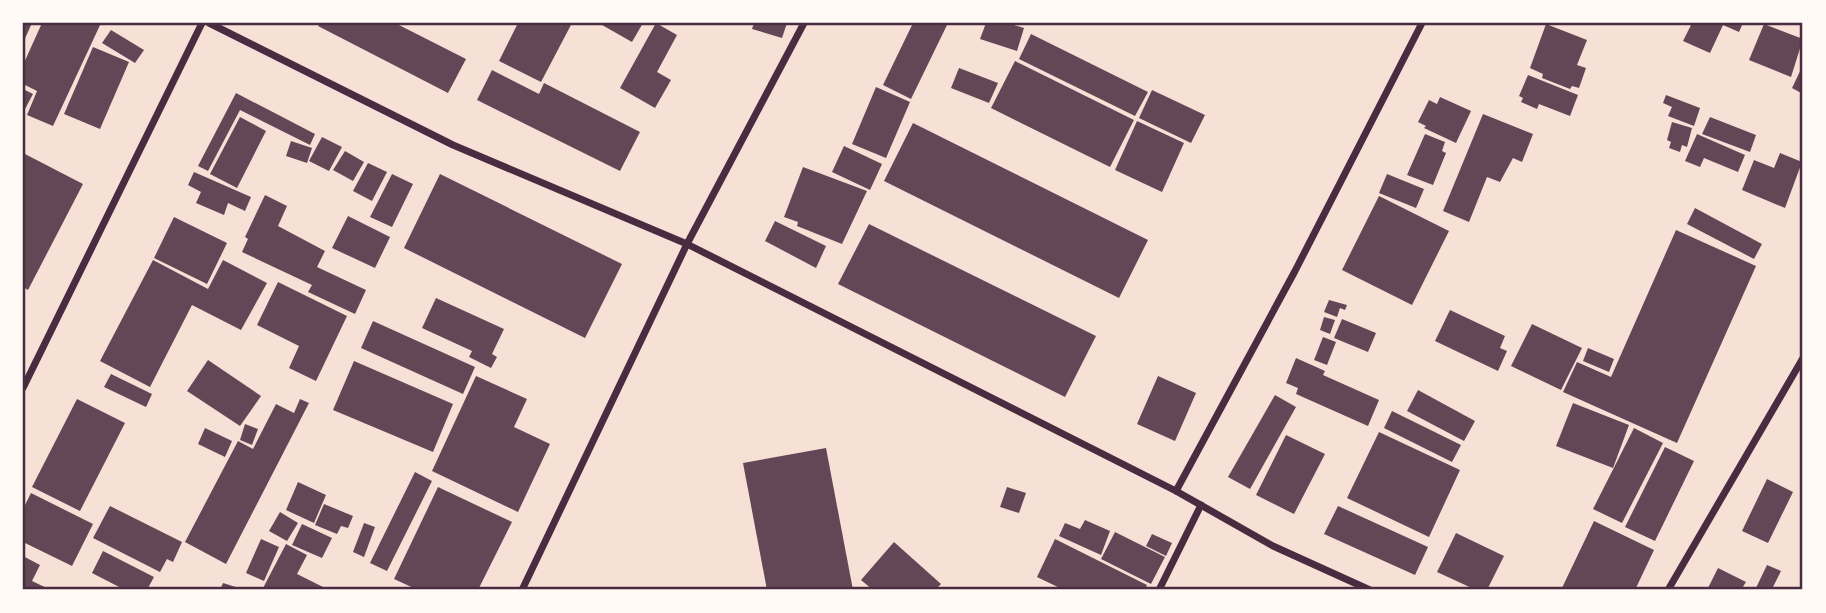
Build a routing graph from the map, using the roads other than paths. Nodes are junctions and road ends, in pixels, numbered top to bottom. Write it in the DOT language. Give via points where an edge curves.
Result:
graph roads {
  1 [pos="202,23"];
  2 [pos="209,23"];
  3 [pos="804,23"];
  4 [pos="1422,23"];
  5 [pos="687,244"];
  6 [pos="1803,358"];
  7 [pos="23,388"];
  8 [pos="1176,491"];
  9 [pos="1201,505"];
  10 [pos="522,590"];
  11 [pos="1158,590"];
  12 [pos="1370,590"];
  13 [pos="1668,590"];
  1 -- 7 [label="street"];
  2 -- 5 [label="street" via="453,145"];
  3 -- 5 [label="street"];
  4 -- 8 [label="street"];
  5 -- 8 [label="street"];
  5 -- 10 [label="street"];
  6 -- 13 [label="street"];
  8 -- 9 [label="street"];
  9 -- 11 [label="street"];
  9 -- 12 [label="street" via="1273,546"];
}
